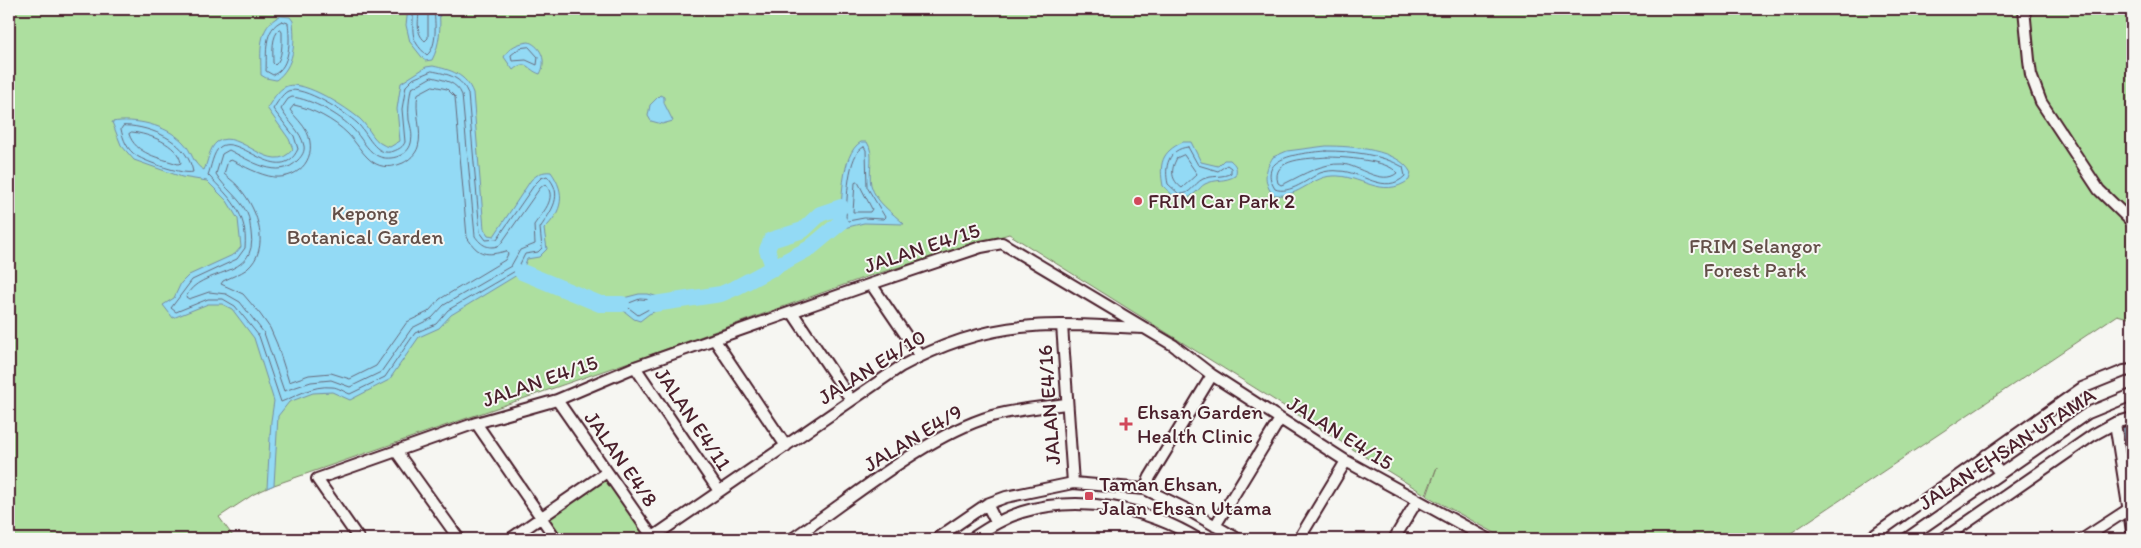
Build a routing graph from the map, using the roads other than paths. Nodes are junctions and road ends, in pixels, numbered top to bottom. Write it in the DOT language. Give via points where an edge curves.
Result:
graph roads {
  1 [pos="2024,9"];
  2 [pos="2132,222"];
  3 [pos="871,284"];
  4 [pos="792,312"];
  5 [pos="1062,325"];
  6 [pos="1145,328"];
  7 [pos="714,339"];
  8 [pos="920,356"];
  9 [pos="635,367"];
  10 [pos="2132,370"];
  11 [pos="1212,375"];
  12 [pos="2132,395"];
  13 [pos="557,400"];
  14 [pos="851,400"];
  15 [pos="1068,404"];
  16 [pos="1280,419"];
  17 [pos="2132,420"];
  18 [pos="476,423"];
  19 [pos="2116,423"];
  20 [pos="786,446"];
  21 [pos="396,451"];
  22 [pos="1986,454"];
  23 [pos="1346,461"];
  24 [pos="607,472"];
  25 [pos="2000,473"];
  26 [pos="1073,483"];
  27 [pos="1145,489"];
  28 [pos="719,491"];
  29 [pos="1417,501"];
  30 [pos="988,504"];
  31 [pos="2131,508"];
  32 [pos="542,518"];
  33 [pos="996,522"];
  34 [pos="1215,526"];
  35 [pos="2132,531"];
  36 [pos="1955,536"];
  37 [pos="654,538"];
  38 [pos="359,539"];
  39 [pos="459,539"];
  40 [pos="510,539"];
  41 [pos="556,539"];
  42 [pos="792,539"];
  43 [pos="936,539"];
  44 [pos="972,539"];
  45 [pos="1198,539"];
  46 [pos="1238,539"];
  47 [pos="1299,539"];
  48 [pos="1394,539"];
  49 [pos="1488,539"];
  50 [pos="1869,539"];
  51 [pos="1906,539"];
  52 [pos="1943,539"];
  53 [pos="2083,539"];
  1 -- 2 [label="street" via="2029,60 2041,102 2100,190"];
  3 -- 4 [label="street, JALAN E4/15"];
  3 -- 6 [label="street, JALAN E4/15" via="1002,243"];
  3 -- 8 [label="street"];
  4 -- 7 [label="street, JALAN E4/15"];
  4 -- 14 [label="street"];
  5 -- 6 [label="street, JALAN E4/10"];
  5 -- 8 [label="street, JALAN E4/10" via="989,332 943,345"];
  5 -- 15 [label="street, JALAN E4/16"];
  6 -- 11 [label="street, JALAN E4/15"];
  7 -- 9 [label="street, JALAN E4/15"];
  7 -- 20 [label="street"];
  8 -- 14 [label="street, JALAN E4/10"];
  9 -- 13 [label="street, JALAN E4/15"];
  9 -- 28 [label="street, JALAN E4/11"];
  10 -- 22 [label="street" via="2082,388"];
  11 -- 16 [label="street, JALAN E4/15"];
  11 -- 27 [label="street"];
  12 -- 25 [label="street, JALAN EHSAN UTAMA" via="2088,413"];
  13 -- 18 [label="street, JALAN E4/15"];
  13 -- 24 [label="street, JALAN E4/8"];
  14 -- 20 [label="street, JALAN E4/10"];
  15 -- 26 [label="street, JALAN E4/16"];
  15 -- 42 [label="street, JALAN E4/9" via="1003,413 970,424 894,468"];
  16 -- 23 [label="street, JALAN E4/15"];
  16 -- 34 [label="street"];
  17 -- 19 [label="street"];
  18 -- 21 [label="street, JALAN E4/15"];
  18 -- 32 [label="street"];
  19 -- 31 [label="street"];
  19 -- 36 [label="street" via="2086,440"];
  20 -- 28 [label="street, JALAN E4/10"];
  21 -- 38 [label="street, JALAN E4/15" via="317,479"];
  21 -- 39 [label="street"];
  22 -- 25 [label="street"];
  22 -- 50 [label="street"];
  23 -- 29 [label="street, JALAN E4/15"];
  23 -- 47 [label="street"];
  24 -- 32 [label="street"];
  24 -- 37 [label="street, JALAN E4/8"];
  25 -- 51 [label="street, JALAN EHSAN UTAMA"];
  26 -- 27 [label="street"];
  26 -- 30 [label="street"];
  27 -- 34 [label="street"];
  28 -- 37 [label="street, JALAN E4/10"];
  29 -- 48 [label="street"];
  29 -- 49 [label="street, JALAN E4/15"];
  30 -- 33 [label="street"];
  30 -- 43 [label="street"];
  31 -- 35 [label="street"];
  31 -- 53 [label="street"];
  32 -- 40 [label="street"];
  32 -- 41 [label="street"];
  33 -- 44 [label="street"];
  33 -- 45 [label="street" via="1038,508 1106,506 1158,518"];
  34 -- 46 [label="street"];
  36 -- 52 [label="street"];
}
